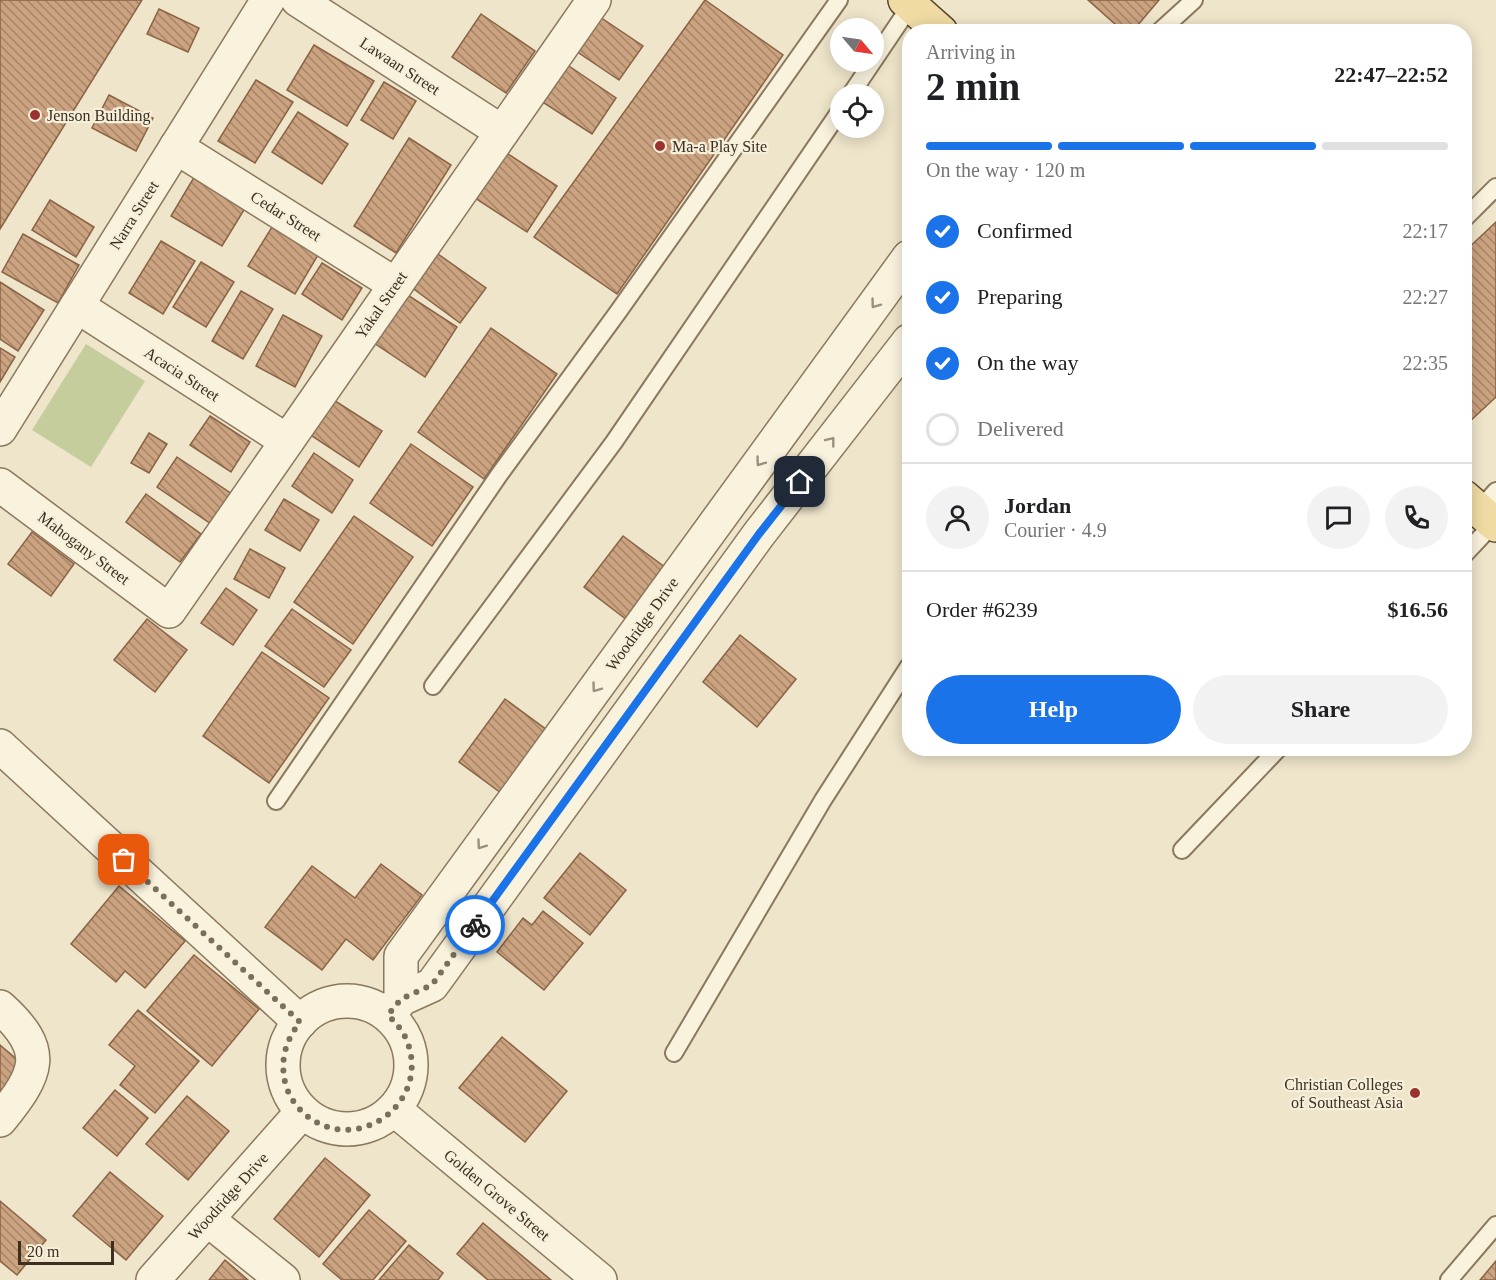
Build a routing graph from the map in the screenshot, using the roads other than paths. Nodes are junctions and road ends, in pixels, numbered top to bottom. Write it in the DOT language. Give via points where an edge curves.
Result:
graph roads {
  1 [pos="268,0"];
  2 [pos="298,0"];
  3 [pos="594,0"];
  4 [pos="838,0"];
  5 [pos="1194,0"];
  6 [pos="908,3"];
  7 [pos="932,24"];
  8 [pos="1168,24"];
  9 [pos="857,84"];
  10 [pos="830,126"];
  11 [pos="502,132"];
  12 [pos="176,147"];
  13 [pos="1496,187"];
  14 [pos="1472,211"];
  15 [pos="902,267"];
  16 [pos="396,285"];
  17 [pos="77,306"];
  18 [pos="902,349"];
  19 [pos="0,429"];
  20 [pos="287,441"];
  21 [pos="0,485"];
  22 [pos="1486,509"];
  23 [pos="726,510"];
  24 [pos="759,534"];
  25 [pos="1472,538"];
  26 [pos="169,611"];
  27 [pos="902,677"];
  28 [pos="433,686"];
  29 [pos="0,746"];
  30 [pos="1271,756"];
  31 [pos="276,801"];
  32 [pos="1182,850"];
  33 [pos="0,1007"];
  34 [pos="395,1007"];
  35 [pos="300,1022"];
  36 [pos="674,1053"];
  37 [pos="395,1110"];
  38 [pos="302,1112"];
  39 [pos="0,1120"];
  40 [pos="207,1219"];
  41 [pos="1496,1225"];
  42 [pos="153,1280"];
  43 [pos="283,1280"];
  44 [pos="600,1280"];
  45 [pos="1449,1280"];
  1 -- 12 [label="street, Narra Street"];
  2 -- 11 [label="street, Lawaan Street"];
  3 -- 11 [label="street, Yakal Street"];
  4 -- 31 [label="lane" via="499,475"];
  5 -- 8 [label="lane"];
  6 -- 7 [label="main road"];
  6 -- 9 [label="lane"];
  10 -- 28 [label="lane" via="614,442"];
  11 -- 16 [label="street, Yakal Street"];
  12 -- 16 [label="street, Cedar Street"];
  12 -- 17 [label="street, Narra Street"];
  13 -- 14 [label="lane"];
  15 -- 23 [label="street, Woodridge Drive, one-way"];
  16 -- 20 [label="street, Yakal Street"];
  17 -- 19 [label="street, Narra Street"];
  17 -- 20 [label="street, Acacia Street"];
  24 -- 18 [label="street, one-way"];
  20 -- 26 [label="street, Yakal Street"];
  21 -- 26 [label="street, Mahogany Street"];
  22 -- 25 [label="lane"];
  23 -- 24 [label="street"];
  23 -- 34 [label="street, Woodridge Drive, one-way" via="401,956"];
  24 -- 34 [label="street" via="432,985"];
  27 -- 36 [label="lane" via="823,800"];
  29 -- 35 [label="street"];
  30 -- 32 [label="lane"];
  33 -- 39 [label="street" via="20,1025 31,1042 33,1062 29,1079"];
  34 -- 35 [label="street" via="343,1001 320,1008"];
  34 -- 37 [label="street" via="412,1070"];
  35 -- 38 [label="street" via="283,1060 287,1088"];
  37 -- 38 [label="street" via="374,1124 349,1130 316,1122"];
  37 -- 44 [label="street, Golden Grove Street"];
  38 -- 40 [label="street, Woodridge Drive"];
  40 -- 42 [label="street, Woodridge Drive"];
  40 -- 43 [label="street"];
  41 -- 45 [label="lane"];
}
